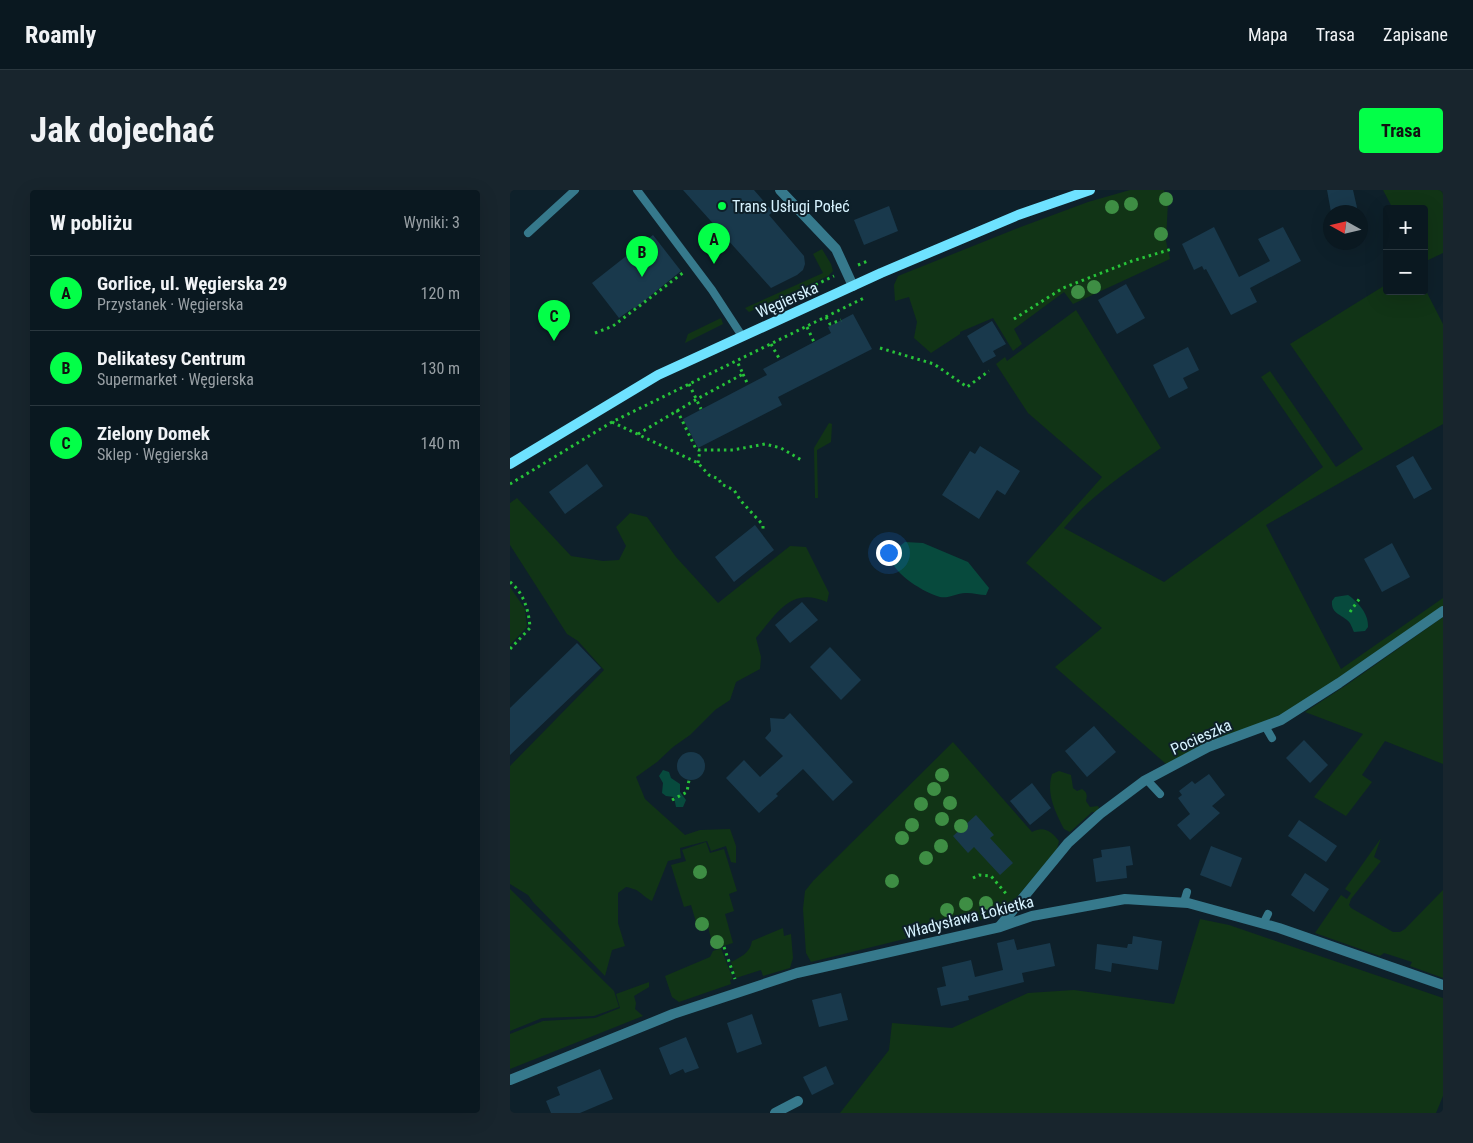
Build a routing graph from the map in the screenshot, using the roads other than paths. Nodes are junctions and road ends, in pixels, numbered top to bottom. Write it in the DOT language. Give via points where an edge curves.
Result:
graph roads {
  1 [pos="575,190"];
  2 [pos="637,190"];
  3 [pos="780,190"];
  4 [pos="1090,190"];
  5 [pos="528,233"];
  6 [pos="853,286"];
  7 [pos="742,336"];
  8 [pos="510,464"];
  9 [pos="1443,611"];
  10 [pos="1265,726"];
  11 [pos="1272,738"];
  12 [pos="1147,780"];
  13 [pos="1160,794"];
  14 [pos="1000,927"];
  15 [pos="1443,985"];
  16 [pos="510,1080"];
  17 [pos="798,1101"];
  18 [pos="775,1113"];
  1 -- 5 [label="lane"];
  2 -- 7 [label="lane"];
  3 -- 6 [label="street" via="836,249"];
  4 -- 6 [label="main road, Węgierska" via="1018,215"];
  6 -- 7 [label="main road, Węgierska"];
  7 -- 8 [label="main road, Węgierska" via="658,375"];
  9 -- 10 [label="street, Pocieszka" via="1339,683 1281,720"];
  10 -- 11 [label="lane"];
  10 -- 12 [label="street, Pocieszka" via="1208,747"];
  12 -- 13 [label="lane"];
  12 -- 14 [label="street, Pocieszka" via="1100,814 1068,843"];
  14 -- 15 [label="street, Władysława Łokietka" via="1032,916 1125,899 1186,897 1266,919"];
  14 -- 16 [label="street, Władysława Łokietka" via="797,973 673,1014"];
  17 -- 18 [label="street"];
}
